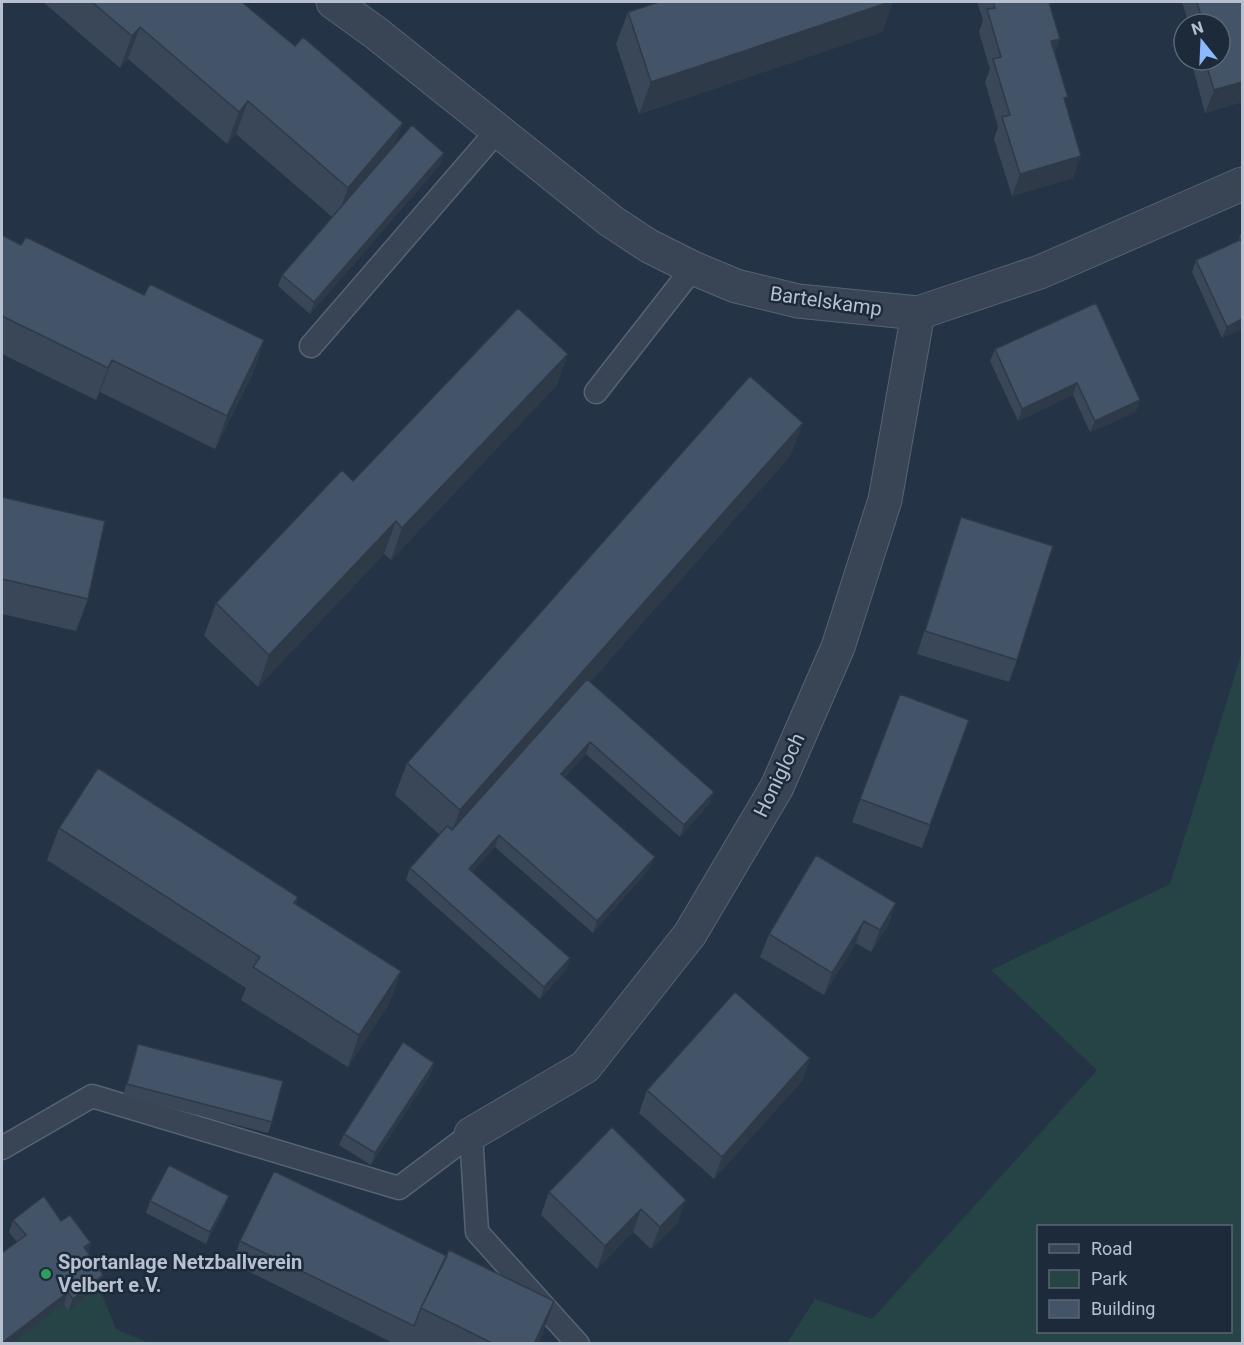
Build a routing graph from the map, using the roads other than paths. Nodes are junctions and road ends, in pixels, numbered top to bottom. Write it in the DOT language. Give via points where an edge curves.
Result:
graph roads {
  1 [pos="333,2"];
  2 [pos="497,131"];
  3 [pos="1242,184"];
  4 [pos="693,268"];
  5 [pos="918,313"];
  6 [pos="311,346"];
  7 [pos="596,392"];
  8 [pos="471,1134"];
  9 [pos="2,1149"];
  10 [pos="578,1344"];
  1 -- 2 [label="street, Bartelskamp"];
  2 -- 4 [label="street, Bartelskamp" via="611,221"];
  2 -- 6 [label="lane"];
  3 -- 5 [label="street, Bartelskamp" via="1040,272"];
  4 -- 5 [label="street, Bartelskamp" via="736,286 798,301"];
  4 -- 7 [label="lane"];
  5 -- 8 [label="street, Honigloch" via="885,500 838,647 777,787 690,934 585,1067"];
  8 -- 9 [label="lane" via="399,1188 92,1096"];
  8 -- 10 [label="lane" via="477,1232"];
}
